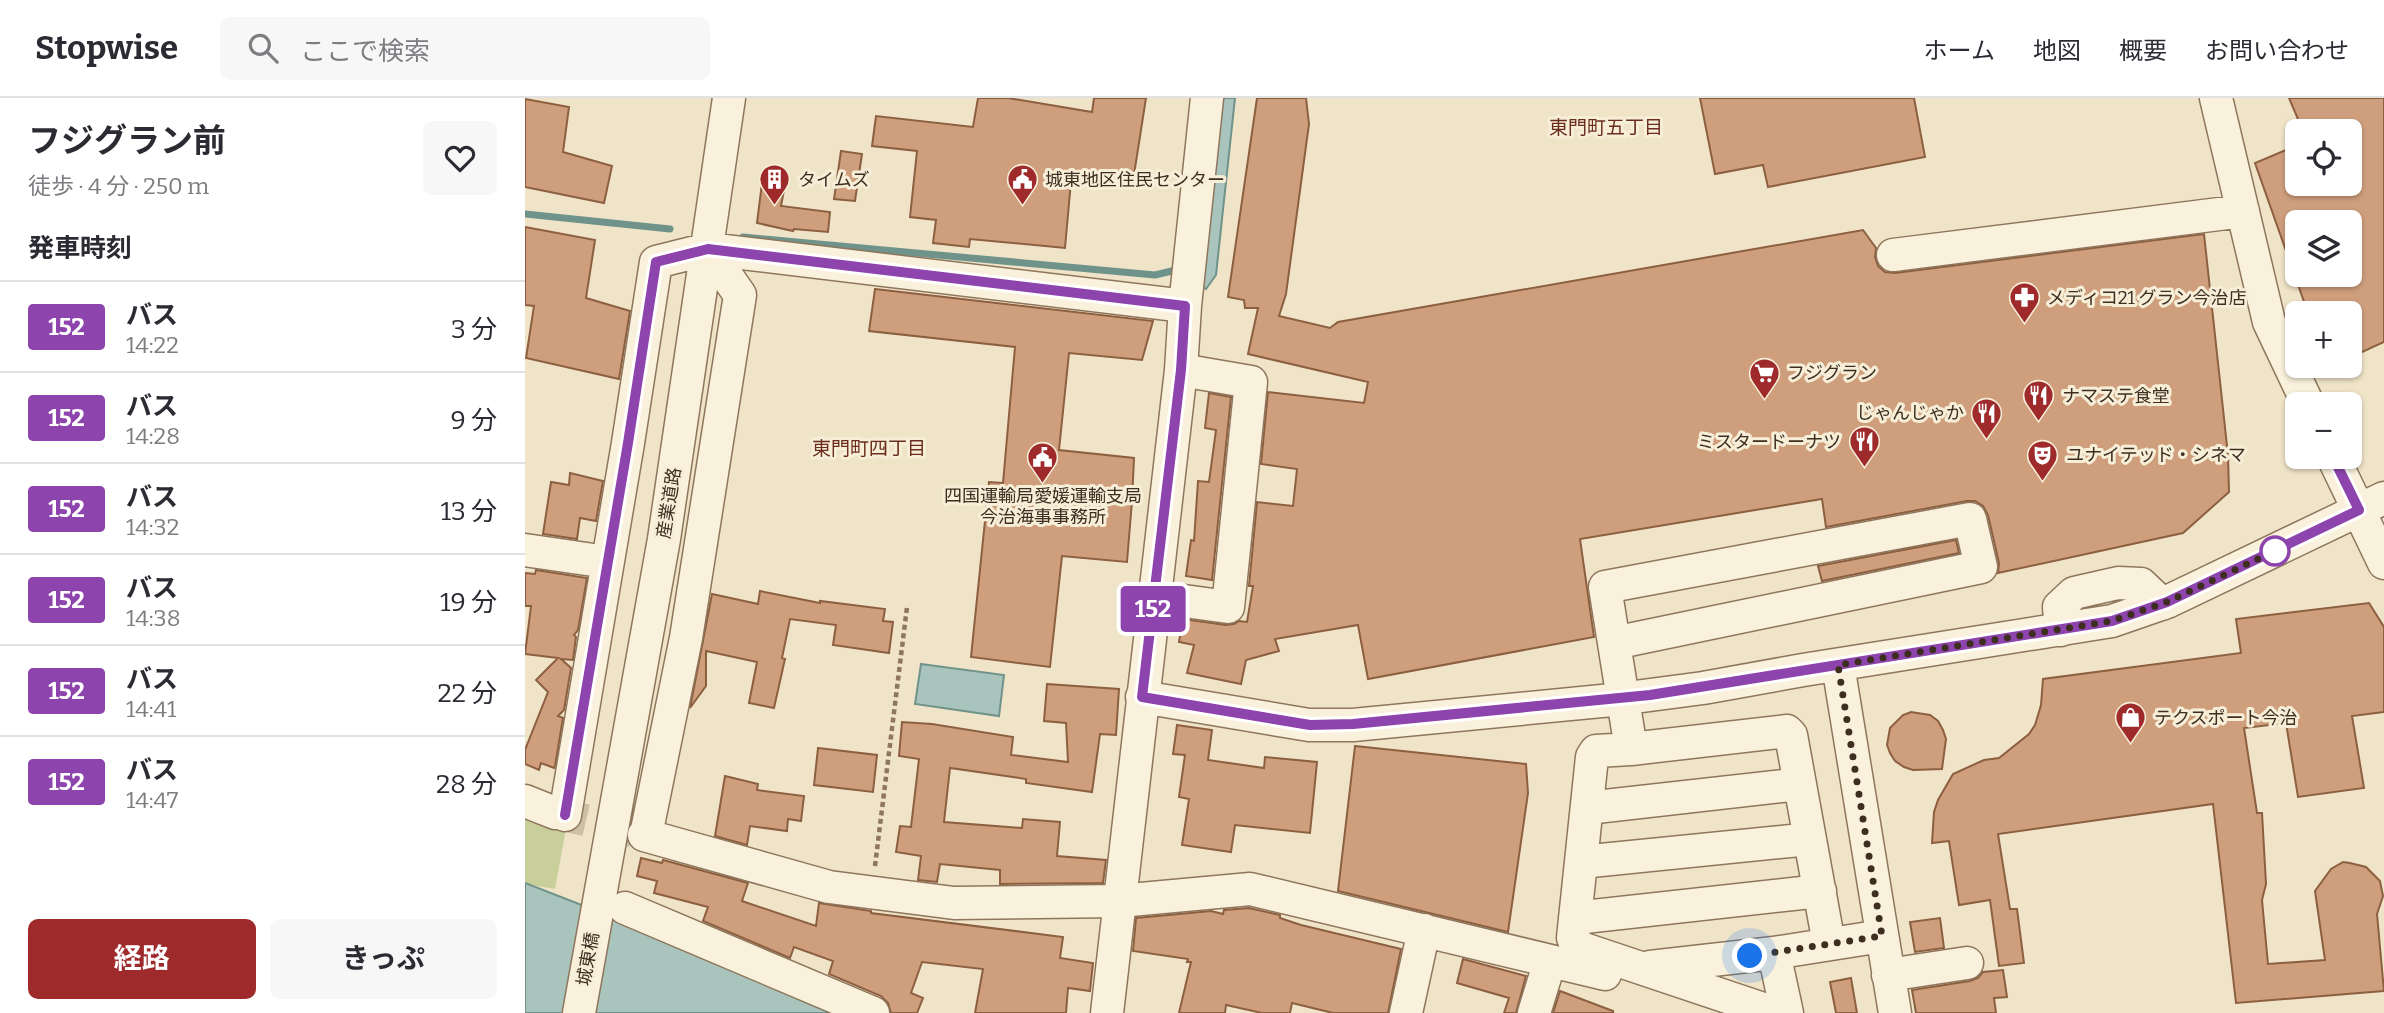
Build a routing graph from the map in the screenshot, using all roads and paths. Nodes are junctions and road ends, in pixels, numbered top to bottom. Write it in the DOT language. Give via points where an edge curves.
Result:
graph roads {
  1 [pos="729,98"];
  2 [pos="1207,98"];
  3 [pos="2217,98"];
  4 [pos="2243,211"];
  5 [pos="708,249"];
  6 [pos="1893,255"];
  7 [pos="1185,306"];
  8 [pos="1181,370"];
  9 [pos="2302,392"];
  10 [pos="2343,469"];
  11 [pos="2372,504"];
  12 [pos="525,550"];
  13 [pos="607,562"];
  14 [pos="2384,564"];
  15 [pos="1155,597"];
  16 [pos="907,607"];
  17 [pos="1614,643"];
  18 [pos="1838,665"];
  19 [pos="1142,697"];
  20 [pos="1624,699"];
  21 [pos="1631,749"];
  22 [pos="1800,784"];
  23 [pos="525,801"];
  24 [pos="1587,808"];
  25 [pos="1810,839"];
  26 [pos="1581,862"];
  27 [pos="1820,891"];
  28 [pos="872,892"];
  29 [pos="1119,901"];
  30 [pos="611,907"];
  31 [pos="1575,918"];
  32 [pos="1424,930"];
  33 [pos="1882,936"];
  34 [pos="1829,944"];
  35 [pos="1774,953"];
  36 [pos="1550,961"];
  37 [pos="1967,963"];
  38 [pos="1640,968"];
  39 [pos="1888,975"];
  40 [pos="579,1013"];
  41 [pos="873,1013"];
  42 [pos="1107,1013"];
  43 [pos="1406,1013"];
  44 [pos="1534,1013"];
  45 [pos="1704,1013"];
  46 [pos="1775,1013"];
  47 [pos="1787,1013"];
  48 [pos="1895,1013"];
  1 -- 5 [label="street, 産業道路"];
  2 -- 7 [label="street"];
  3 -- 4 [label="street"];
  4 -- 6 [label="street"];
  4 -- 9 [label="street" via="2269,322"];
  5 -- 7 [label="street"];
  5 -- 13 [label="street" via="656,262"];
  5 -- 28 [label="street" via="740,295 686,638 645,835 829,887"];
  5 -- 30 [label="street, 産業道路" via="632,721"];
  7 -- 8 [label="street"];
  8 -- 15 [label="street"];
  8 -- 15 [label="street" via="1251,382 1228,607"];
  10 -- 11 [label="street"];
  11 -- 14 [label="street"];
  11 -- 18 [label="street" via="2162,604 2112,621"];
  12 -- 13 [label="street"];
  13 -- 23 [label="street" via="560,814"];
  15 -- 19 [label="street"];
  16 -- 28 [label="path"];
  17 -- 17 [label="street" via="1605,587 1970,519 1981,567"];
  17 -- 20 [label="street"];
  18 -- 20 [label="street"];
  18 -- 33 [label="street"];
  19 -- 20 [label="street" via="1310,725"];
  19 -- 29 [label="street"];
  20 -- 21 [label="street"];
  21 -- 22 [label="street" via="1787,731"];
  21 -- 24 [label="street" via="1596,751"];
  22 -- 24 [label="street"];
  22 -- 25 [label="street"];
  24 -- 26 [label="street"];
  25 -- 26 [label="street"];
  25 -- 27 [label="street"];
  26 -- 31 [label="street"];
  27 -- 31 [label="street"];
  27 -- 34 [label="street"];
  28 -- 29 [label="street" via="954,904"];
  29 -- 32 [label="street" via="1250,889"];
  29 -- 42 [label="street"];
  30 -- 40 [label="street, 城東橋"];
  30 -- 41 [label="street"];
  31 -- 38 [label="street" via="1573,938 1578,947"];
  32 -- 36 [label="street"];
  32 -- 43 [label="street"];
  33 -- 34 [label="street"];
  33 -- 39 [label="street"];
  34 -- 35 [label="street"];
  35 -- 38 [label="street"];
  35 -- 47 [label="street"];
  36 -- 44 [label="street"];
  36 -- 45 [label="street" via="1655,991"];
  37 -- 39 [label="street"];
  38 -- 46 [label="street"];
  39 -- 48 [label="street"];
}
